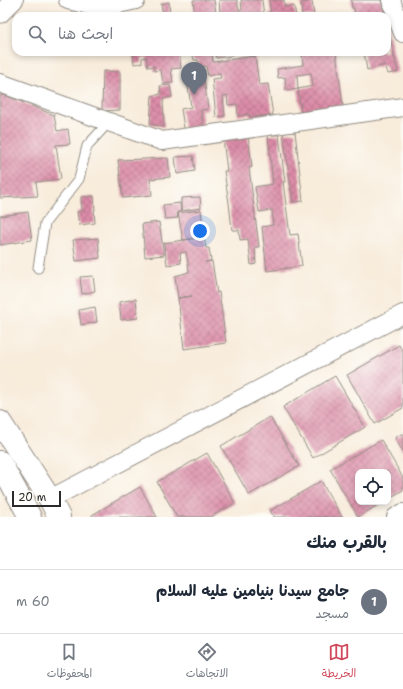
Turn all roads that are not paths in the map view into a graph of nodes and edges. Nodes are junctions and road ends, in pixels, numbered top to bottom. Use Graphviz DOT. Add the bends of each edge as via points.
graph roads {
  1 [pos="14,0"];
  2 [pos="68,0"];
  3 [pos="136,0"];
  4 [pos="391,0"];
  5 [pos="0,14"];
  6 [pos="403,33"];
  7 [pos="0,84"];
  8 [pos="403,107"];
  9 [pos="109,122"];
  10 [pos="38,268"];
  11 [pos="403,314"];
  12 [pos="0,422"];
  13 [pos="0,462"];
  14 [pos="54,508"];
  15 [pos="403,513"];
  16 [pos="30,517"];
  17 [pos="396,517"];
  1 -- 5 [label="street"];
  2 -- 3 [label="street" via="101,8"];
  4 -- 6 [label="street"];
  7 -- 9 [label="street"];
  8 -- 9 [label="street" via="162,141"];
  9 -- 10 [label="lane" via="87,146 79,179 45,222"];
  11 -- 14 [label="street"];
  12 -- 14 [label="street"];
  13 -- 16 [label="street"];
  15 -- 17 [label="street"];
}
